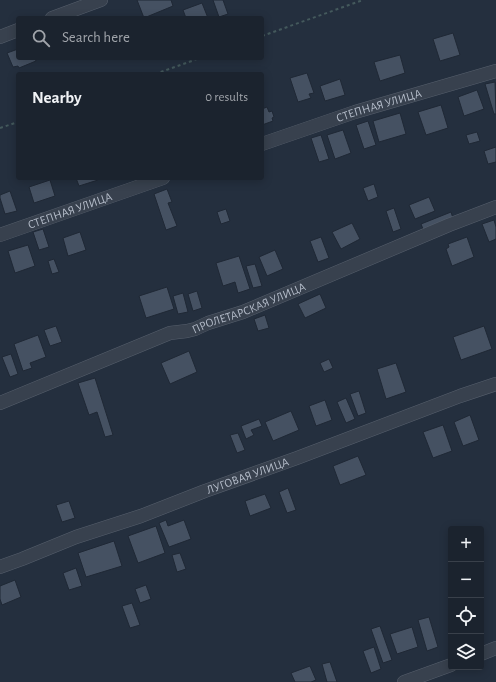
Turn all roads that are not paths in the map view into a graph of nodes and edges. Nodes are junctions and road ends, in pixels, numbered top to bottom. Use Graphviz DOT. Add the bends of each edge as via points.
graph roads {
  1 [pos="101,0"];
  2 [pos="57,16"];
  3 [pos="16,31"];
  4 [pos="0,37"];
  5 [pos="496,71"];
  6 [pos="264,143"];
  7 [pos="157,180"];
  8 [pos="496,207"];
  9 [pos="0,235"];
  10 [pos="496,384"];
  11 [pos="0,403"];
  12 [pos="0,567"];
  13 [pos="496,648"];
  14 [pos="484,653"];
  15 [pos="448,666"];
  16 [pos="404,682"];
  1 -- 2 [label="street"];
  3 -- 4 [label="street"];
  5 -- 6 [label="street, СТЕПНАЯ УЛИЦА" via="355,112"];
  7 -- 9 [label="street, СТЕПНАЯ УЛИЦА"];
  8 -- 11 [label="street, ПРОЛЕТАРСКАЯ УЛИЦА" via="243,312 194,329 170,333"];
  10 -- 12 [label="street, ЛУГОВАЯ УЛИЦА"];
  13 -- 14 [label="street"];
  15 -- 16 [label="street"];
}
